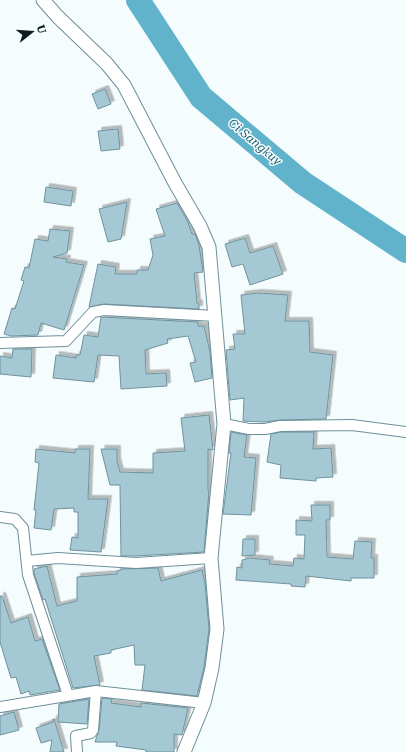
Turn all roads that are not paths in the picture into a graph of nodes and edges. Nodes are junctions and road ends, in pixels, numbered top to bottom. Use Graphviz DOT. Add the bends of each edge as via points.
graph roads {
  1 [pos="43,0"];
  2 [pos="216,316"];
  3 [pos="0,343"];
  4 [pos="224,424"];
  5 [pos="406,432"];
  6 [pos="0,517"];
  7 [pos="211,558"];
  8 [pos="27,562"];
  9 [pos="96,691"];
  10 [pos="68,695"];
  11 [pos="204,703"];
  12 [pos="0,707"];
  13 [pos="77,752"];
  14 [pos="184,752"];
  1 -- 2 [label="street" via="119,79 200,226 209,247"];
  2 -- 3 [label="street" via="104,310 93,312 66,341"];
  2 -- 4 [label="street"];
  4 -- 5 [label="street" via="249,429 352,425"];
  4 -- 7 [label="street"];
  6 -- 8 [label="street" via="15,519 21,524"];
  7 -- 8 [label="street" via="136,563 58,558"];
  7 -- 11 [label="street" via="217,629"];
  8 -- 10 [label="street" via="28,575"];
  9 -- 10 [label="street"];
  9 -- 11 [label="street"];
  9 -- 13 [label="street" via="93,730 91,733 76,736"];
  10 -- 12 [label="street"];
  11 -- 14 [label="street"];
}
